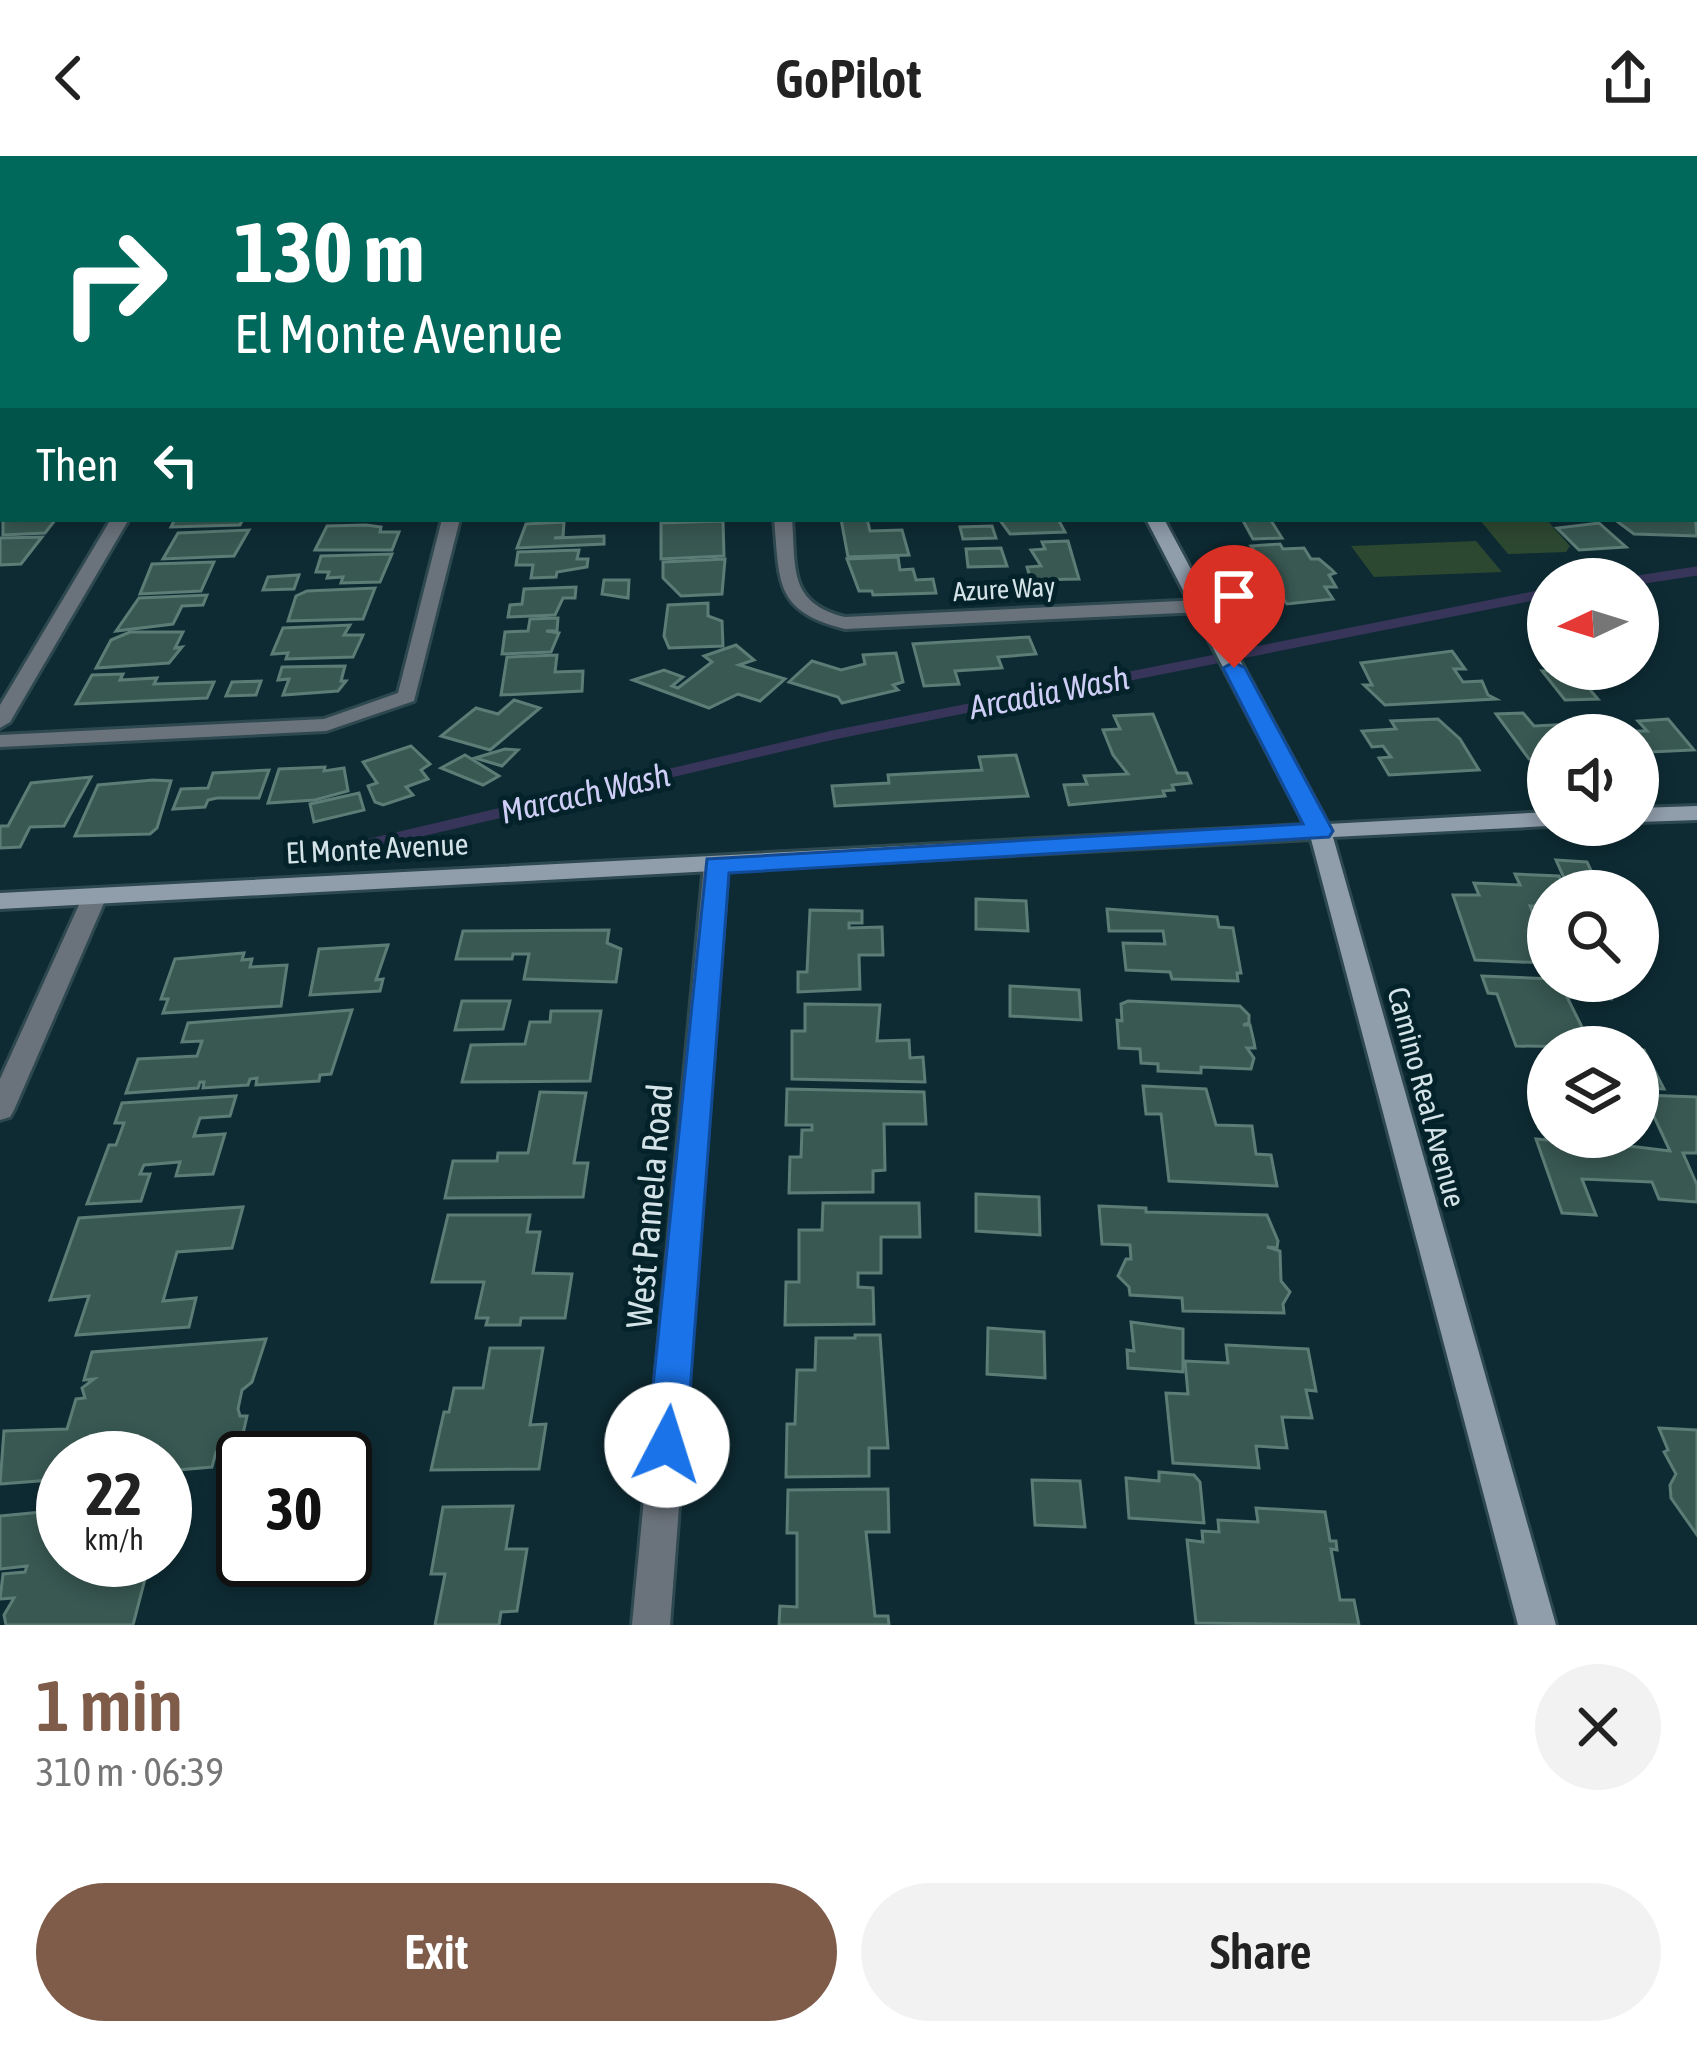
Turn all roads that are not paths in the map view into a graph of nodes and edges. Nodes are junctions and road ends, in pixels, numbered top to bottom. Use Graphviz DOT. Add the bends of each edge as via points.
graph roads {
  1 [pos="118,522"];
  2 [pos="451,522"];
  3 [pos="783,522"];
  4 [pos="1157,522"];
  5 [pos="1201,606"];
  6 [pos="0,722"];
  7 [pos="0,741"];
  8 [pos="1697,813"];
  9 [pos="1659,814"];
  10 [pos="1527,820"];
  11 [pos="1320,831"];
  12 [pos="716,865"];
  13 [pos="94,896"];
  14 [pos="0,901"];
  15 [pos="0,1110"];
  16 [pos="651,1625"];
  17 [pos="1537,1625"];
  1 -- 6 [label="street"];
  2 -- 7 [label="street" via="407,697 326,725"];
  3 -- 5 [label="street, Azure Way" via="792,597 811,617 844,623"];
  4 -- 5 [label="street, Camino Real Avenue"];
  5 -- 11 [label="street, Camino Real Avenue"];
  8 -- 9 [label="street"];
  10 -- 11 [label="street, El Monte Avenue"];
  11 -- 12 [label="street, El Monte Avenue"];
  11 -- 17 [label="street, Camino Real Avenue"];
  12 -- 13 [label="street, El Monte Avenue"];
  12 -- 16 [label="street, West Pamela Road"];
  13 -- 14 [label="street, El Monte Avenue"];
  13 -- 15 [label="street"];
}
